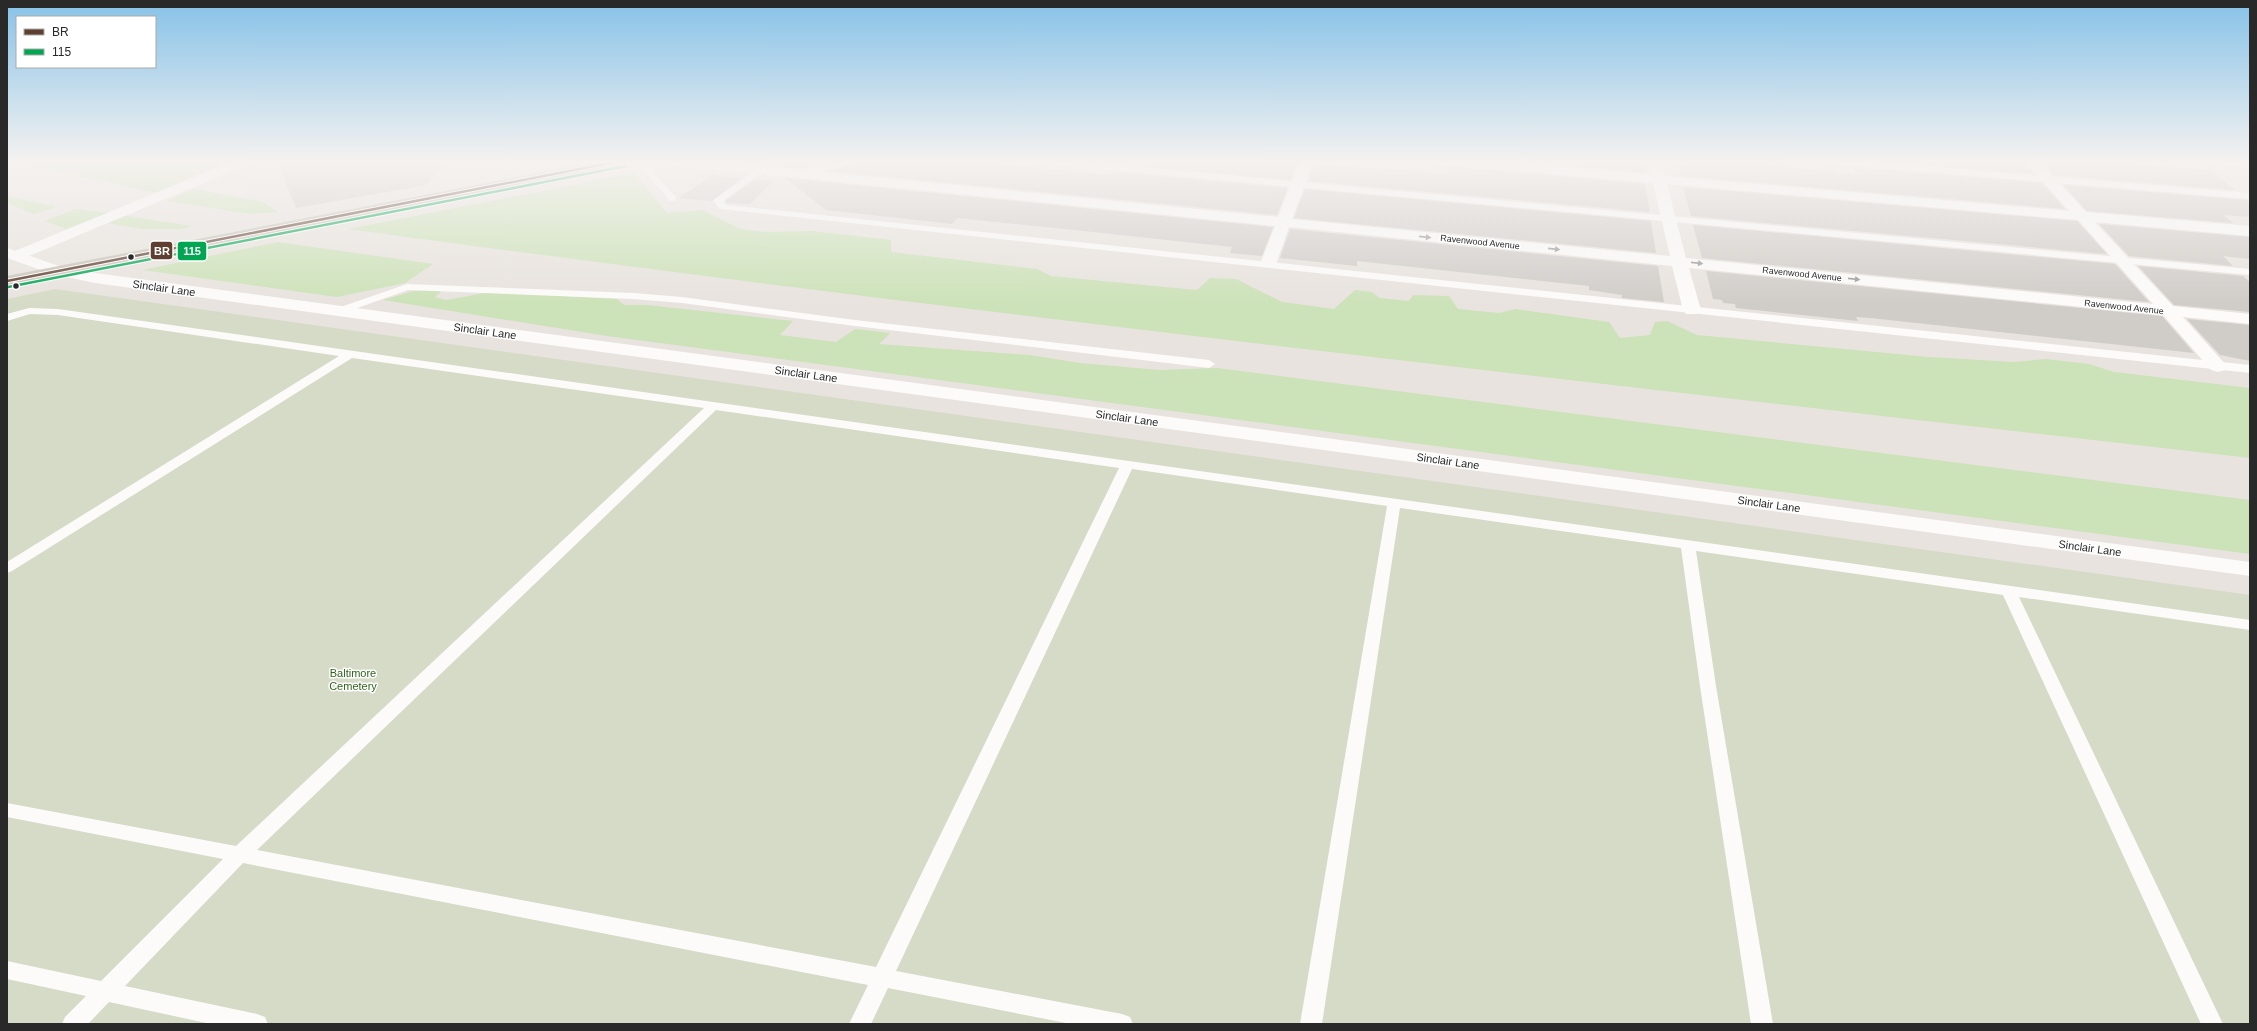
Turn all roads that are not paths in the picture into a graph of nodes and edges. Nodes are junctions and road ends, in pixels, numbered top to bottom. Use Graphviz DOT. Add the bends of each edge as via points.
graph roads {
  1 [pos="127,208"];
  2 [pos="379,208"];
  3 [pos="734,208"];
  4 [pos="1135,208"];
  5 [pos="1289,208"];
  6 [pos="1565,208"];
  7 [pos="1665,208"];
  8 [pos="1992,208"];
  9 [pos="2075,208"];
  10 [pos="2082,216"];
  11 [pos="1667,217"];
  12 [pos="1284,223"];
  13 [pos="2250,231"];
  14 [pos="11,255"];
  15 [pos="2122,260"];
  16 [pos="1678,261"];
  17 [pos="1268,264"];
  18 [pos="58,271"];
  19 [pos="2250,272"];
  20 [pos="7,281"];
  21 [pos="1692,310"];
  22 [pos="339,311"];
  23 [pos="2166,311"];
  24 [pos="7,318"];
  25 [pos="2250,320"];
  26 [pos="350,354"];
  27 [pos="1208,364"];
  28 [pos="2218,366"];
  29 [pos="2250,369"];
  30 [pos="713,406"];
  31 [pos="1127,465"];
  32 [pos="1394,503"];
  33 [pos="1688,545"];
  34 [pos="7,568"];
  35 [pos="2250,569"];
  36 [pos="2009,591"];
  37 [pos="2250,625"];
  38 [pos="7,810"];
  39 [pos="240,854"];
  40 [pos="7,970"];
  41 [pos="882,978"];
  42 [pos="107,991"];
  43 [pos="73,1024"];
  44 [pos="257,1024"];
  45 [pos="860,1024"];
  46 [pos="1122,1024"];
  47 [pos="1311,1024"];
  48 [pos="1762,1024"];
  49 [pos="2212,1024"];
  1 -- 14 [label="street"];
  2 -- 18 [label="main road"];
  3 -- 17 [label="lane"];
  4 -- 12 [label="street, Ravenwood Avenue"];
  5 -- 12 [label="street"];
  6 -- 11 [label="lane"];
  7 -- 11 [label="street"];
  8 -- 10 [label="street"];
  9 -- 10 [label="street"];
  10 -- 13 [label="street"];
  10 -- 15 [label="street"];
  11 -- 15 [label="lane"];
  11 -- 16 [label="street"];
  12 -- 16 [label="street, Ravenwood Avenue, one-way"];
  12 -- 17 [label="street"];
  14 -- 18 [label="street, Sinclair Lane"];
  15 -- 19 [label="lane"];
  15 -- 23 [label="street"];
  16 -- 21 [label="street"];
  16 -- 23 [label="street, Ravenwood Avenue, one-way"];
  17 -- 21 [label="lane"];
  18 -- 20 [label="main road"];
  18 -- 22 [label="street, Sinclair Lane"];
  21 -- 28 [label="lane"];
  22 -- 27 [label="lane" via="407,287 634,296"];
  22 -- 35 [label="street, Sinclair Lane"];
  23 -- 25 [label="street, Ravenwood Avenue"];
  23 -- 28 [label="street"];
  24 -- 26 [label="lane" via="41,310"];
  26 -- 30 [label="lane"];
  26 -- 34 [label="lane"];
  28 -- 29 [label="lane"];
  30 -- 31 [label="lane"];
  30 -- 39 [label="lane"];
  31 -- 32 [label="lane"];
  31 -- 41 [label="lane"];
  32 -- 33 [label="lane"];
  32 -- 47 [label="lane"];
  33 -- 36 [label="lane"];
  33 -- 48 [label="lane"];
  36 -- 37 [label="lane"];
  36 -- 49 [label="lane"];
  38 -- 39 [label="lane"];
  39 -- 41 [label="lane"];
  39 -- 42 [label="lane"];
  40 -- 42 [label="lane"];
  41 -- 45 [label="lane"];
  41 -- 46 [label="lane"];
  42 -- 43 [label="lane"];
  42 -- 44 [label="lane"];
}
